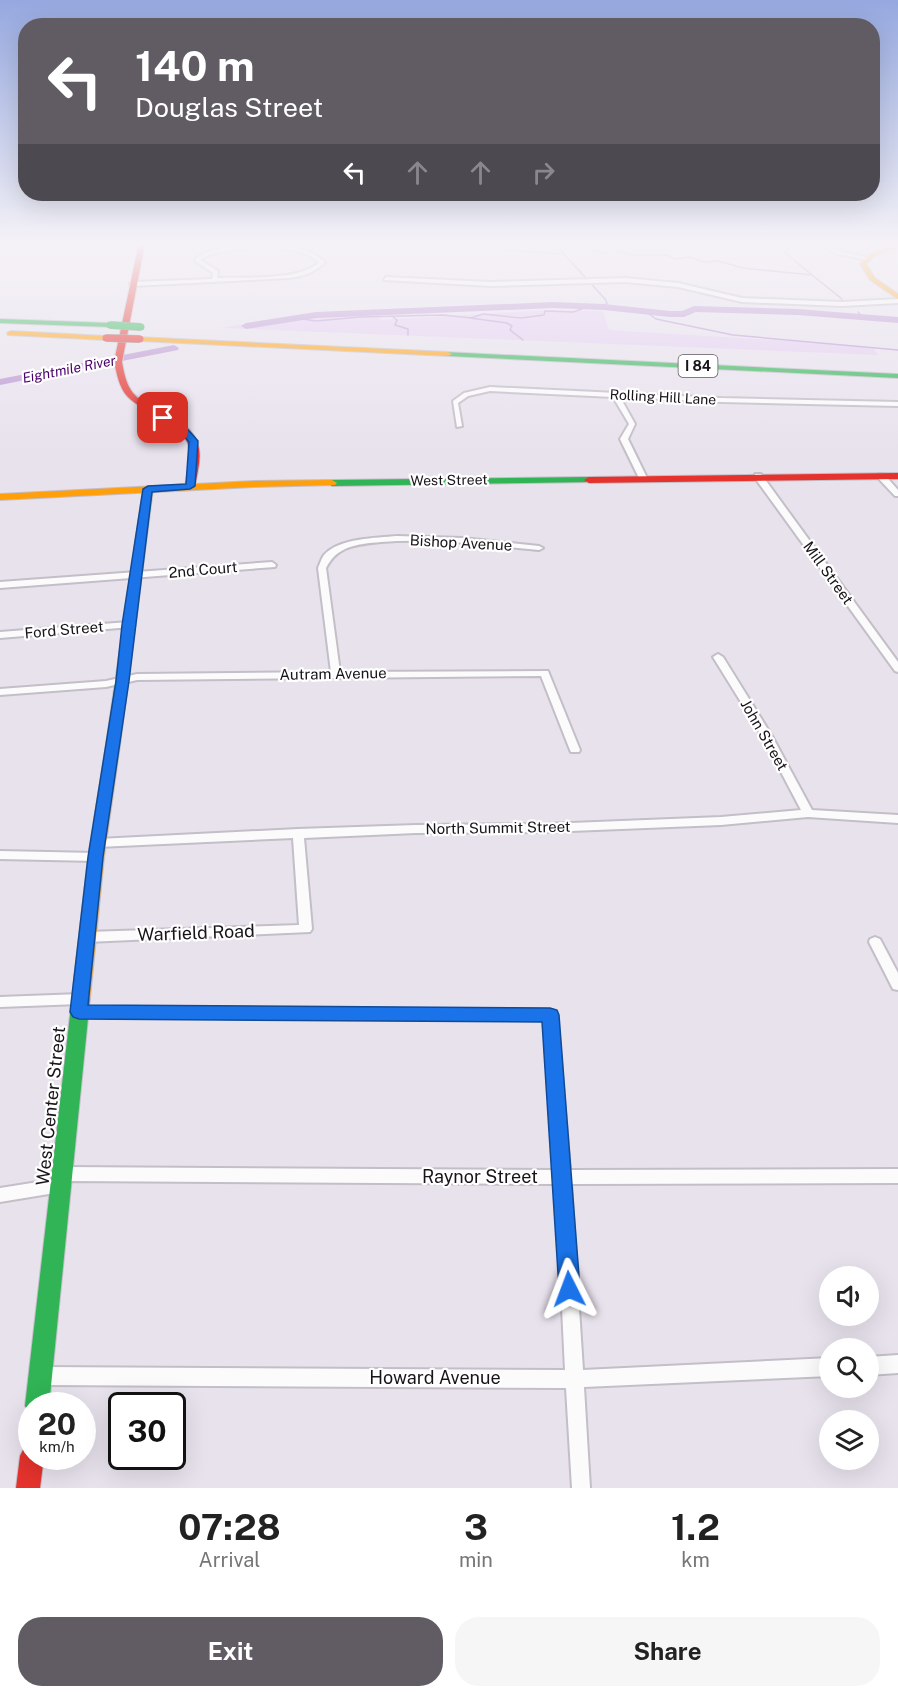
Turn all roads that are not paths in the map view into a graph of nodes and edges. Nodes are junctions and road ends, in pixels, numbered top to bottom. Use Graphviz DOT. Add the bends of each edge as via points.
graph roads {
  1 [pos="127,312"];
  2 [pos="0,321"];
  3 [pos="108,331"];
  4 [pos="0,333"];
  5 [pos="141,333"];
  6 [pos="898,365"];
  7 [pos="898,376"];
  8 [pos="615,395"];
  9 [pos="898,404"];
  10 [pos="459,426"];
  11 [pos="758,476"];
  12 [pos="881,476"];
  13 [pos="898,476"];
  14 [pos="643,478"];
  15 [pos="190,486"];
  16 [pos="148,489"];
  17 [pos="898,494"];
  18 [pos="0,496"];
  19 [pos="540,548"];
  20 [pos="272,565"];
  21 [pos="135,575"];
  22 [pos="0,585"];
  23 [pos="128,625"];
  24 [pos="0,635"];
  25 [pos="718,657"];
  26 [pos="898,669"];
  27 [pos="336,675"];
  28 [pos="122,681"];
  29 [pos="0,692"];
  30 [pos="575,750"];
  31 [pos="808,813"];
  32 [pos="898,819"];
  33 [pos="298,833"];
  34 [pos="98,843"];
  35 [pos="0,855"];
  36 [pos="96,857"];
  37 [pos="87,937"];
  38 [pos="875,942"];
  39 [pos="898,985"];
  40 [pos="0,1002"];
  41 [pos="79,1005"];
  42 [pos="898,1176"];
  43 [pos="563,1177"];
  44 [pos="62,1179"];
  45 [pos="0,1195"];
  46 [pos="898,1364"];
  47 [pos="879,1365"];
  48 [pos="819,1368"];
  49 [pos="40,1376"];
  50 [pos="574,1379"];
  51 [pos="38,1392"];
  52 [pos="30,1470"];
  53 [pos="28,1488"];
  54 [pos="581,1488"];
  1 -- 15 [label="main road" via="118,360 120,382 131,396 181,428 193,441"];
  2 -- 3 [label="main road, I 84"];
  3 -- 4 [label="main road, I 84"];
  3 -- 5 [label="main road, I 84, bridge"];
  5 -- 6 [label="main road, I 84"];
  5 -- 7 [label="main road, I 84"];
  8 -- 9 [label="street, Rolling Hill Lane"];
  8 -- 10 [label="street, Rolling Hill Lane" via="481,390 455,402"];
  8 -- 14 [label="street" via="632,424 624,439"];
  11 -- 12 [label="main road, West Street"];
  11 -- 14 [label="main road, West Street"];
  11 -- 26 [label="street, Mill Street"];
  12 -- 13 [label="main road, West Street"];
  12 -- 17 [label="street"];
  14 -- 15 [label="main road, West Street"];
  15 -- 16 [label="main road, West Street"];
  16 -- 18 [label="main road, West Street"];
  16 -- 21 [label="main road, West Center Street"];
  19 -- 27 [label="street, Bishop Avenue" via="444,538 375,540 356,542 329,555 322,568"];
  20 -- 21 [label="street, 2nd Court"];
  21 -- 22 [label="street, 2nd Court"];
  21 -- 23 [label="main road, West Center Street"];
  23 -- 24 [label="street, Ford Street"];
  23 -- 28 [label="main road, West Center Street"];
  25 -- 31 [label="street, John Street"];
  27 -- 28 [label="street, Autram Avenue" via="137,677"];
  27 -- 30 [label="street, Autram Avenue" via="545,673"];
  28 -- 29 [label="street, Autram Avenue"];
  28 -- 34 [label="main road, West Center Street"];
  31 -- 32 [label="street, North Summit Street"];
  31 -- 33 [label="street, North Summit Street" via="546,828"];
  33 -- 34 [label="street, North Summit Street"];
  33 -- 37 [label="street, Warfield Road" via="306,929"];
  34 -- 36 [label="main road, West Center Street"];
  35 -- 36 [label="street"];
  36 -- 37 [label="main road, West Center Street"];
  37 -- 41 [label="main road, West Center Street"];
  38 -- 39 [label="street"];
  40 -- 41 [label="street"];
  41 -- 43 [label="street" via="550,1015"];
  41 -- 44 [label="main road, West Center Street"];
  42 -- 43 [label="street, Raynor Street"];
  43 -- 44 [label="street, Raynor Street"];
  43 -- 50 [label="street"];
  44 -- 45 [label="street, Raynor Street"];
  44 -- 49 [label="main road, West Center Street"];
  46 -- 47 [label="street"];
  48 -- 50 [label="street, Howard Avenue"];
  49 -- 50 [label="street, Howard Avenue"];
  49 -- 51 [label="main road, West Center Street"];
  50 -- 54 [label="street"];
  52 -- 53 [label="main road"];
}
